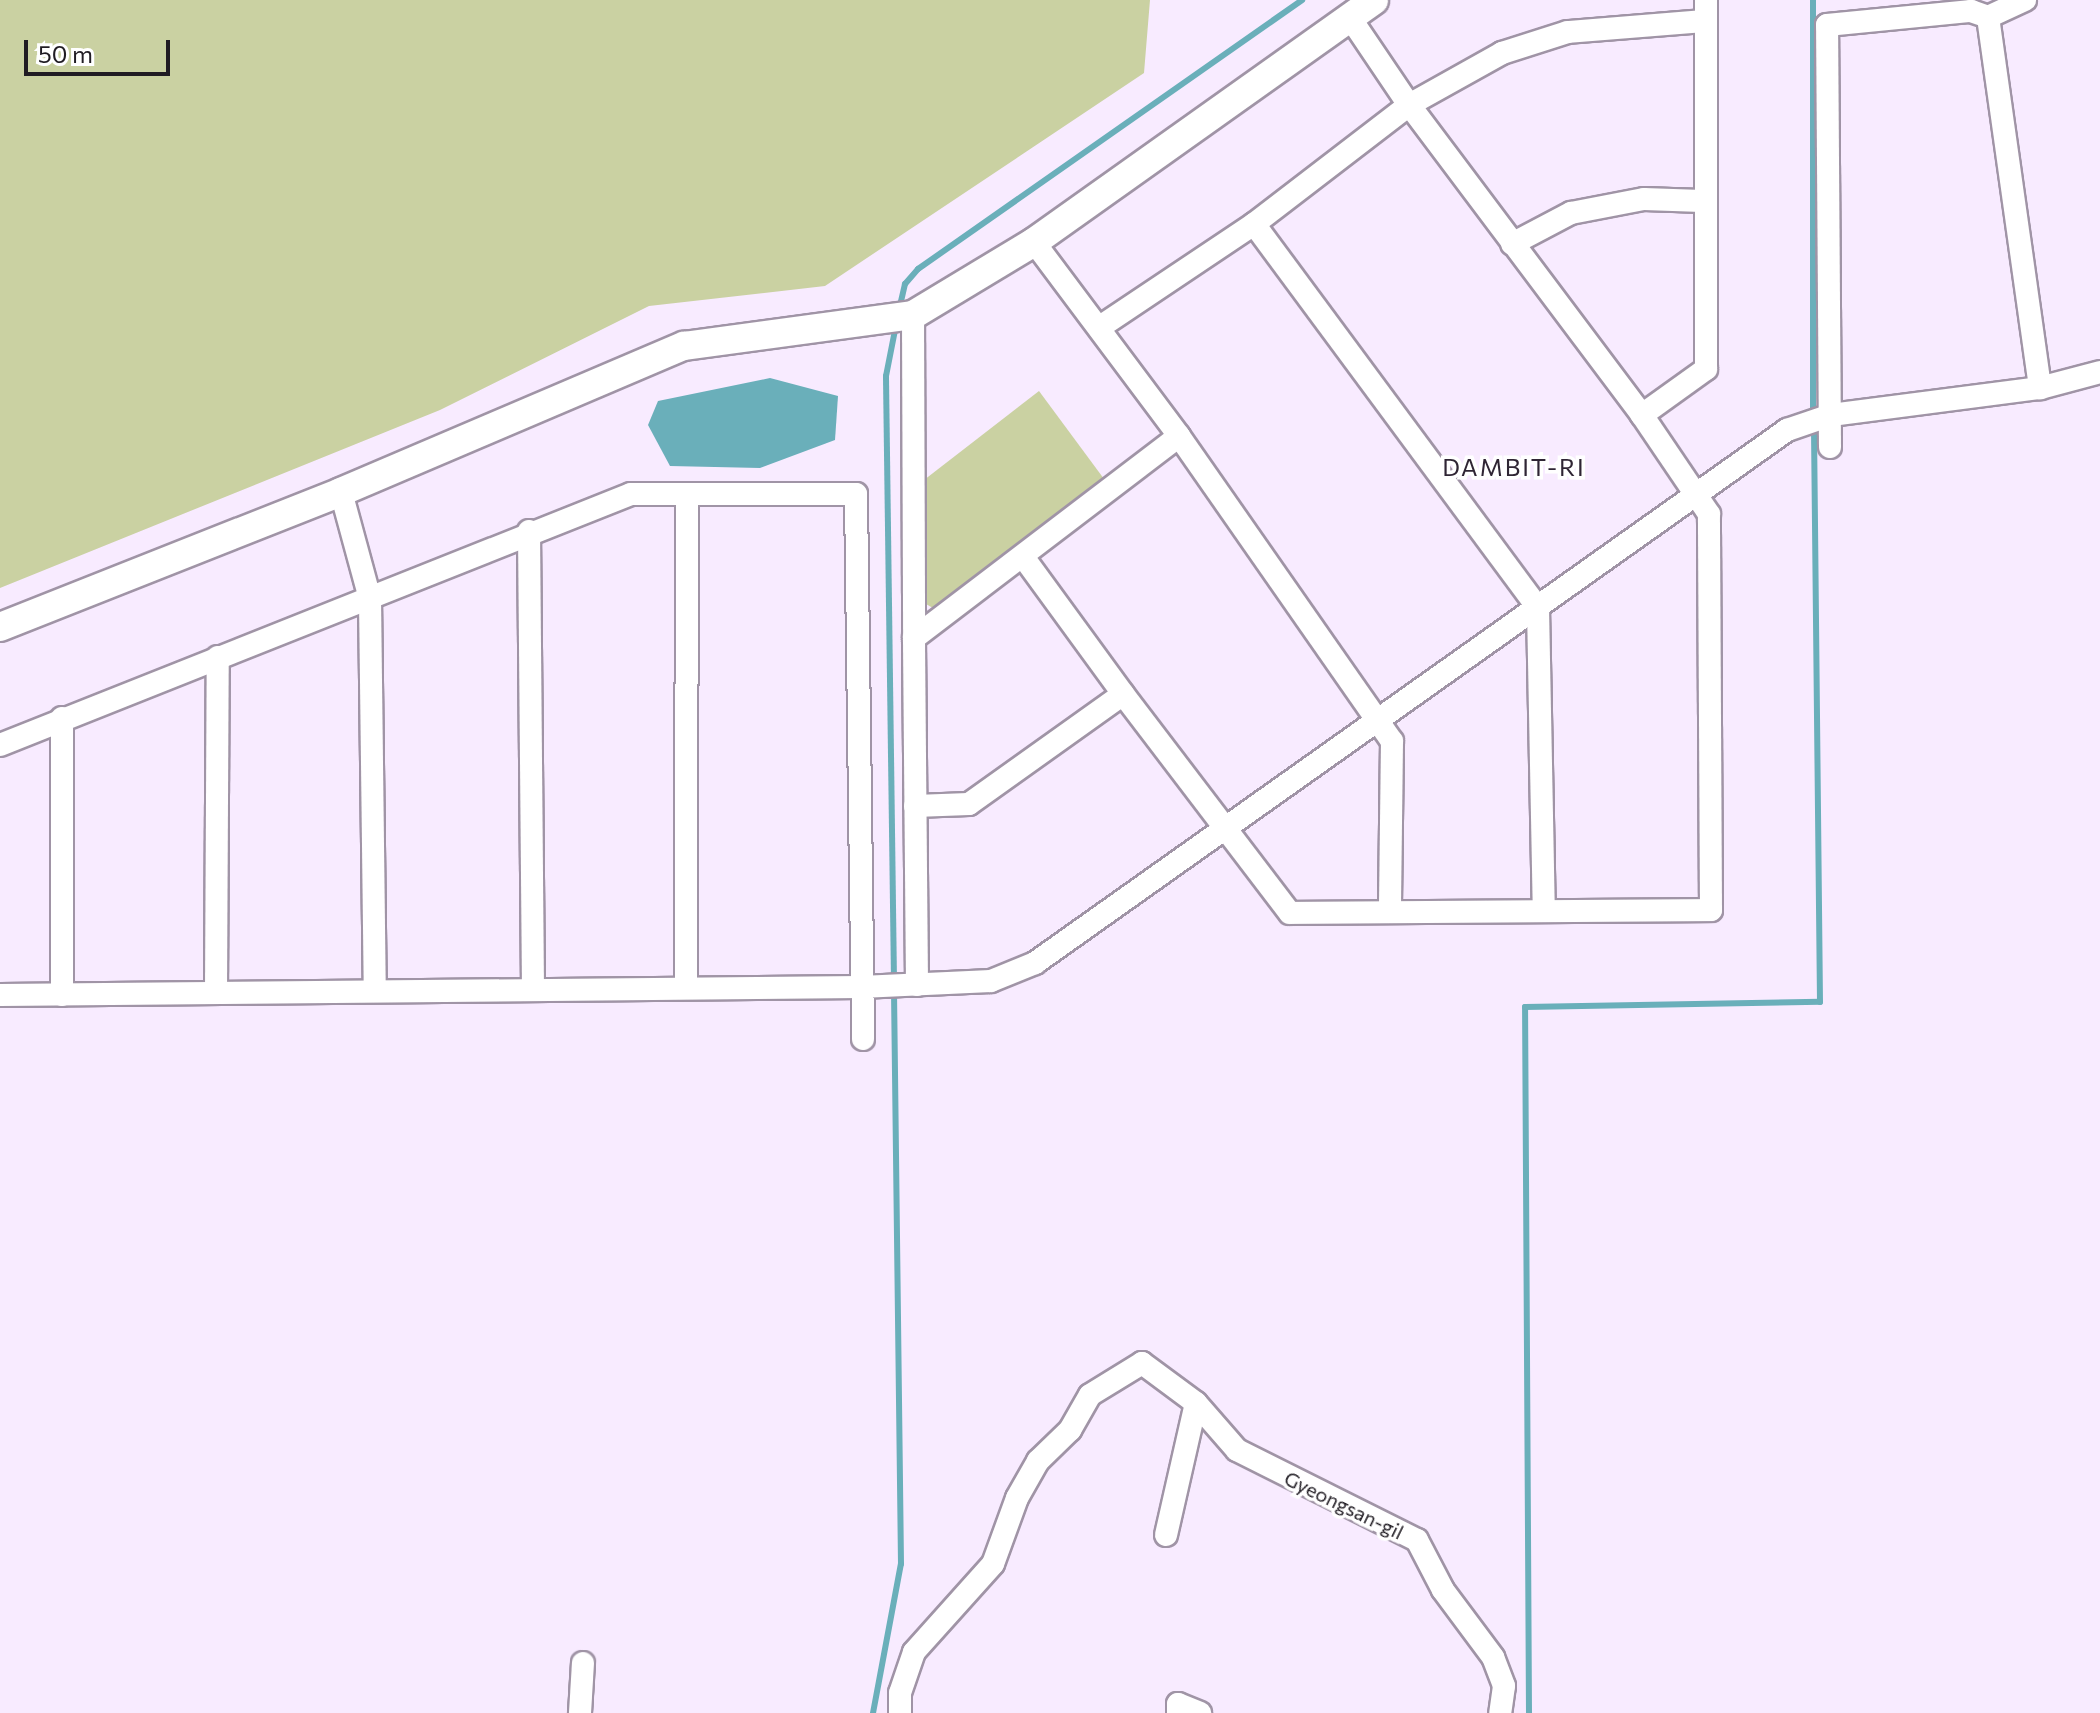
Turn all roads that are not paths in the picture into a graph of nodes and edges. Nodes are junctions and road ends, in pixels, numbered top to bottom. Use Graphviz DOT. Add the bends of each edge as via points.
graph roads {
  1 [pos="1374,0"];
  2 [pos="2025,0"];
  3 [pos="1346,8"];
  4 [pos="1706,11"];
  5 [pos="1988,17"];
  6 [pos="1409,105"];
  7 [pos="1702,201"];
  8 [pos="1254,224"];
  9 [pos="1034,242"];
  10 [pos="1512,244"];
  11 [pos="913,315"];
  12 [pos="1100,327"];
  13 [pos="2100,372"];
  14 [pos="2040,388"];
  15 [pos="1642,415"];
  16 [pos="1831,415"];
  17 [pos="1179,436"];
  18 [pos="1830,447"];
  19 [pos="341,492"];
  20 [pos="687,494"];
  21 [pos="1697,494"];
  22 [pos="529,531"];
  23 [pos="1024,558"];
  24 [pos="370,599"];
  25 [pos="1538,608"];
  26 [pos="0,627"];
  27 [pos="914,638"];
  28 [pos="218,657"];
  29 [pos="1123,694"];
  30 [pos="62,718"];
  31 [pos="1381,720"];
  32 [pos="0,745"];
  33 [pos="915,806"];
  34 [pos="1225,831"];
  35 [pos="1544,910"];
  36 [pos="1390,911"];
  37 [pos="917,985"];
  38 [pos="686,986"];
  39 [pos="533,987"];
  40 [pos="861,987"];
  41 [pos="375,989"];
  42 [pos="216,990"];
  43 [pos="0,995"];
  44 [pos="62,995"];
  45 [pos="863,1039"];
  46 [pos="1196,1403"];
  47 [pos="1166,1535"];
  48 [pos="583,1663"];
  49 [pos="580,1713"];
  50 [pos="900,1713"];
  51 [pos="1178,1713"];
  52 [pos="1200,1713"];
  53 [pos="1500,1713"];
  1 -- 3 [label="street"];
  2 -- 5 [label="street"];
  3 -- 6 [label="street"];
  3 -- 9 [label="street"];
  4 -- 6 [label="street" via="1568,32 1502,53"];
  4 -- 7 [label="street"];
  5 -- 14 [label="street"];
  5 -- 16 [label="street" via="1971,11 1827,25"];
  6 -- 8 [label="street"];
  6 -- 10 [label="street"];
  7 -- 10 [label="street" via="1644,199 1571,213"];
  7 -- 15 [label="street" via="1706,369"];
  8 -- 12 [label="street"];
  8 -- 25 [label="street"];
  9 -- 11 [label="street"];
  9 -- 12 [label="street"];
  10 -- 15 [label="street"];
  11 -- 19 [label="street" via="684,346"];
  11 -- 27 [label="street"];
  12 -- 17 [label="street"];
  13 -- 14 [label="street"];
  14 -- 16 [label="street"];
  15 -- 21 [label="street"];
  16 -- 18 [label="street"];
  16 -- 21 [label="street" via="1787,430"];
  17 -- 23 [label="street"];
  17 -- 31 [label="street"];
  19 -- 24 [label="street"];
  19 -- 26 [label="street"];
  20 -- 22 [label="street" via="631,494"];
  20 -- 38 [label="street"];
  20 -- 40 [label="street" via="856,494"];
  21 -- 25 [label="street"];
  21 -- 35 [label="street" via="1709,514 1711,910"];
  22 -- 24 [label="street"];
  22 -- 39 [label="street"];
  23 -- 27 [label="street"];
  23 -- 29 [label="street"];
  24 -- 28 [label="street"];
  24 -- 41 [label="street"];
  25 -- 31 [label="street"];
  25 -- 35 [label="street"];
  27 -- 33 [label="street"];
  28 -- 30 [label="street"];
  28 -- 42 [label="street"];
  29 -- 33 [label="street" via="969,804"];
  29 -- 34 [label="street"];
  30 -- 32 [label="street"];
  30 -- 44 [label="street"];
  31 -- 34 [label="street"];
  31 -- 36 [label="street" via="1392,741"];
  33 -- 37 [label="street"];
  34 -- 36 [label="street" via="1290,913"];
  34 -- 37 [label="street" via="1035,963 991,981"];
  35 -- 36 [label="street"];
  37 -- 40 [label="street"];
  38 -- 39 [label="street"];
  38 -- 40 [label="street"];
  39 -- 41 [label="street"];
  40 -- 45 [label="street"];
  41 -- 42 [label="street"];
  42 -- 44 [label="street"];
  43 -- 44 [label="street"];
  46 -- 47 [label="street"];
  46 -- 50 [label="street, Gyeongsan-gil" via="1142,1363 1090,1395 1070,1430 1031,1473 993,1564 914,1652 900,1693"];
  46 -- 53 [label="street, Gyeongsan-gil" via="1237,1450 1417,1540 1443,1590 1493,1657 1504,1686"];
  48 -- 49 [label="street"];
  51 -- 52 [label="street" via="1178,1704"];
}
